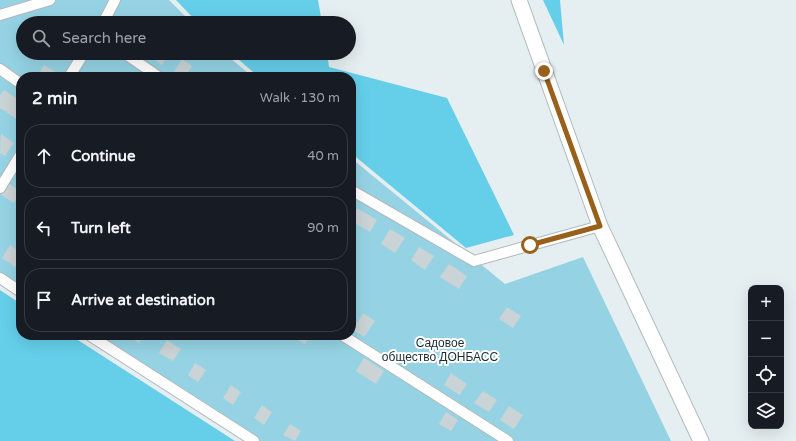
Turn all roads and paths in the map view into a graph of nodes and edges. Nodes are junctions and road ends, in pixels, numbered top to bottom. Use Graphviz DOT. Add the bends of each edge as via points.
graph roads {
  1 [pos="50,0"];
  2 [pos="115,0"];
  3 [pos="519,0"];
  4 [pos="0,16"];
  5 [pos="106,16"];
  6 [pos="80,60"];
  7 [pos="134,60"];
  8 [pos="0,69"];
  9 [pos="72,72"];
  10 [pos="152,72"];
  11 [pos="16,80"];
  12 [pos="16,162"];
  13 [pos="0,188"];
  14 [pos="356,193"];
  15 [pos="600,226"];
  16 [pos="0,278"];
  17 [pos="16,289"];
  18 [pos="97,340"];
  19 [pos="350,340"];
  20 [pos="254,441"];
  21 [pos="508,441"];
  22 [pos="701,441"];
  1 -- 4 [label="street"];
  2 -- 5 [label="street"];
  3 -- 15 [label="main road"];
  6 -- 9 [label="street"];
  7 -- 10 [label="street"];
  8 -- 11 [label="street"];
  12 -- 13 [label="street"];
  14 -- 15 [label="street" via="474,261"];
  15 -- 22 [label="main road"];
  16 -- 17 [label="street"];
  18 -- 20 [label="street"];
  19 -- 21 [label="street"];
}
